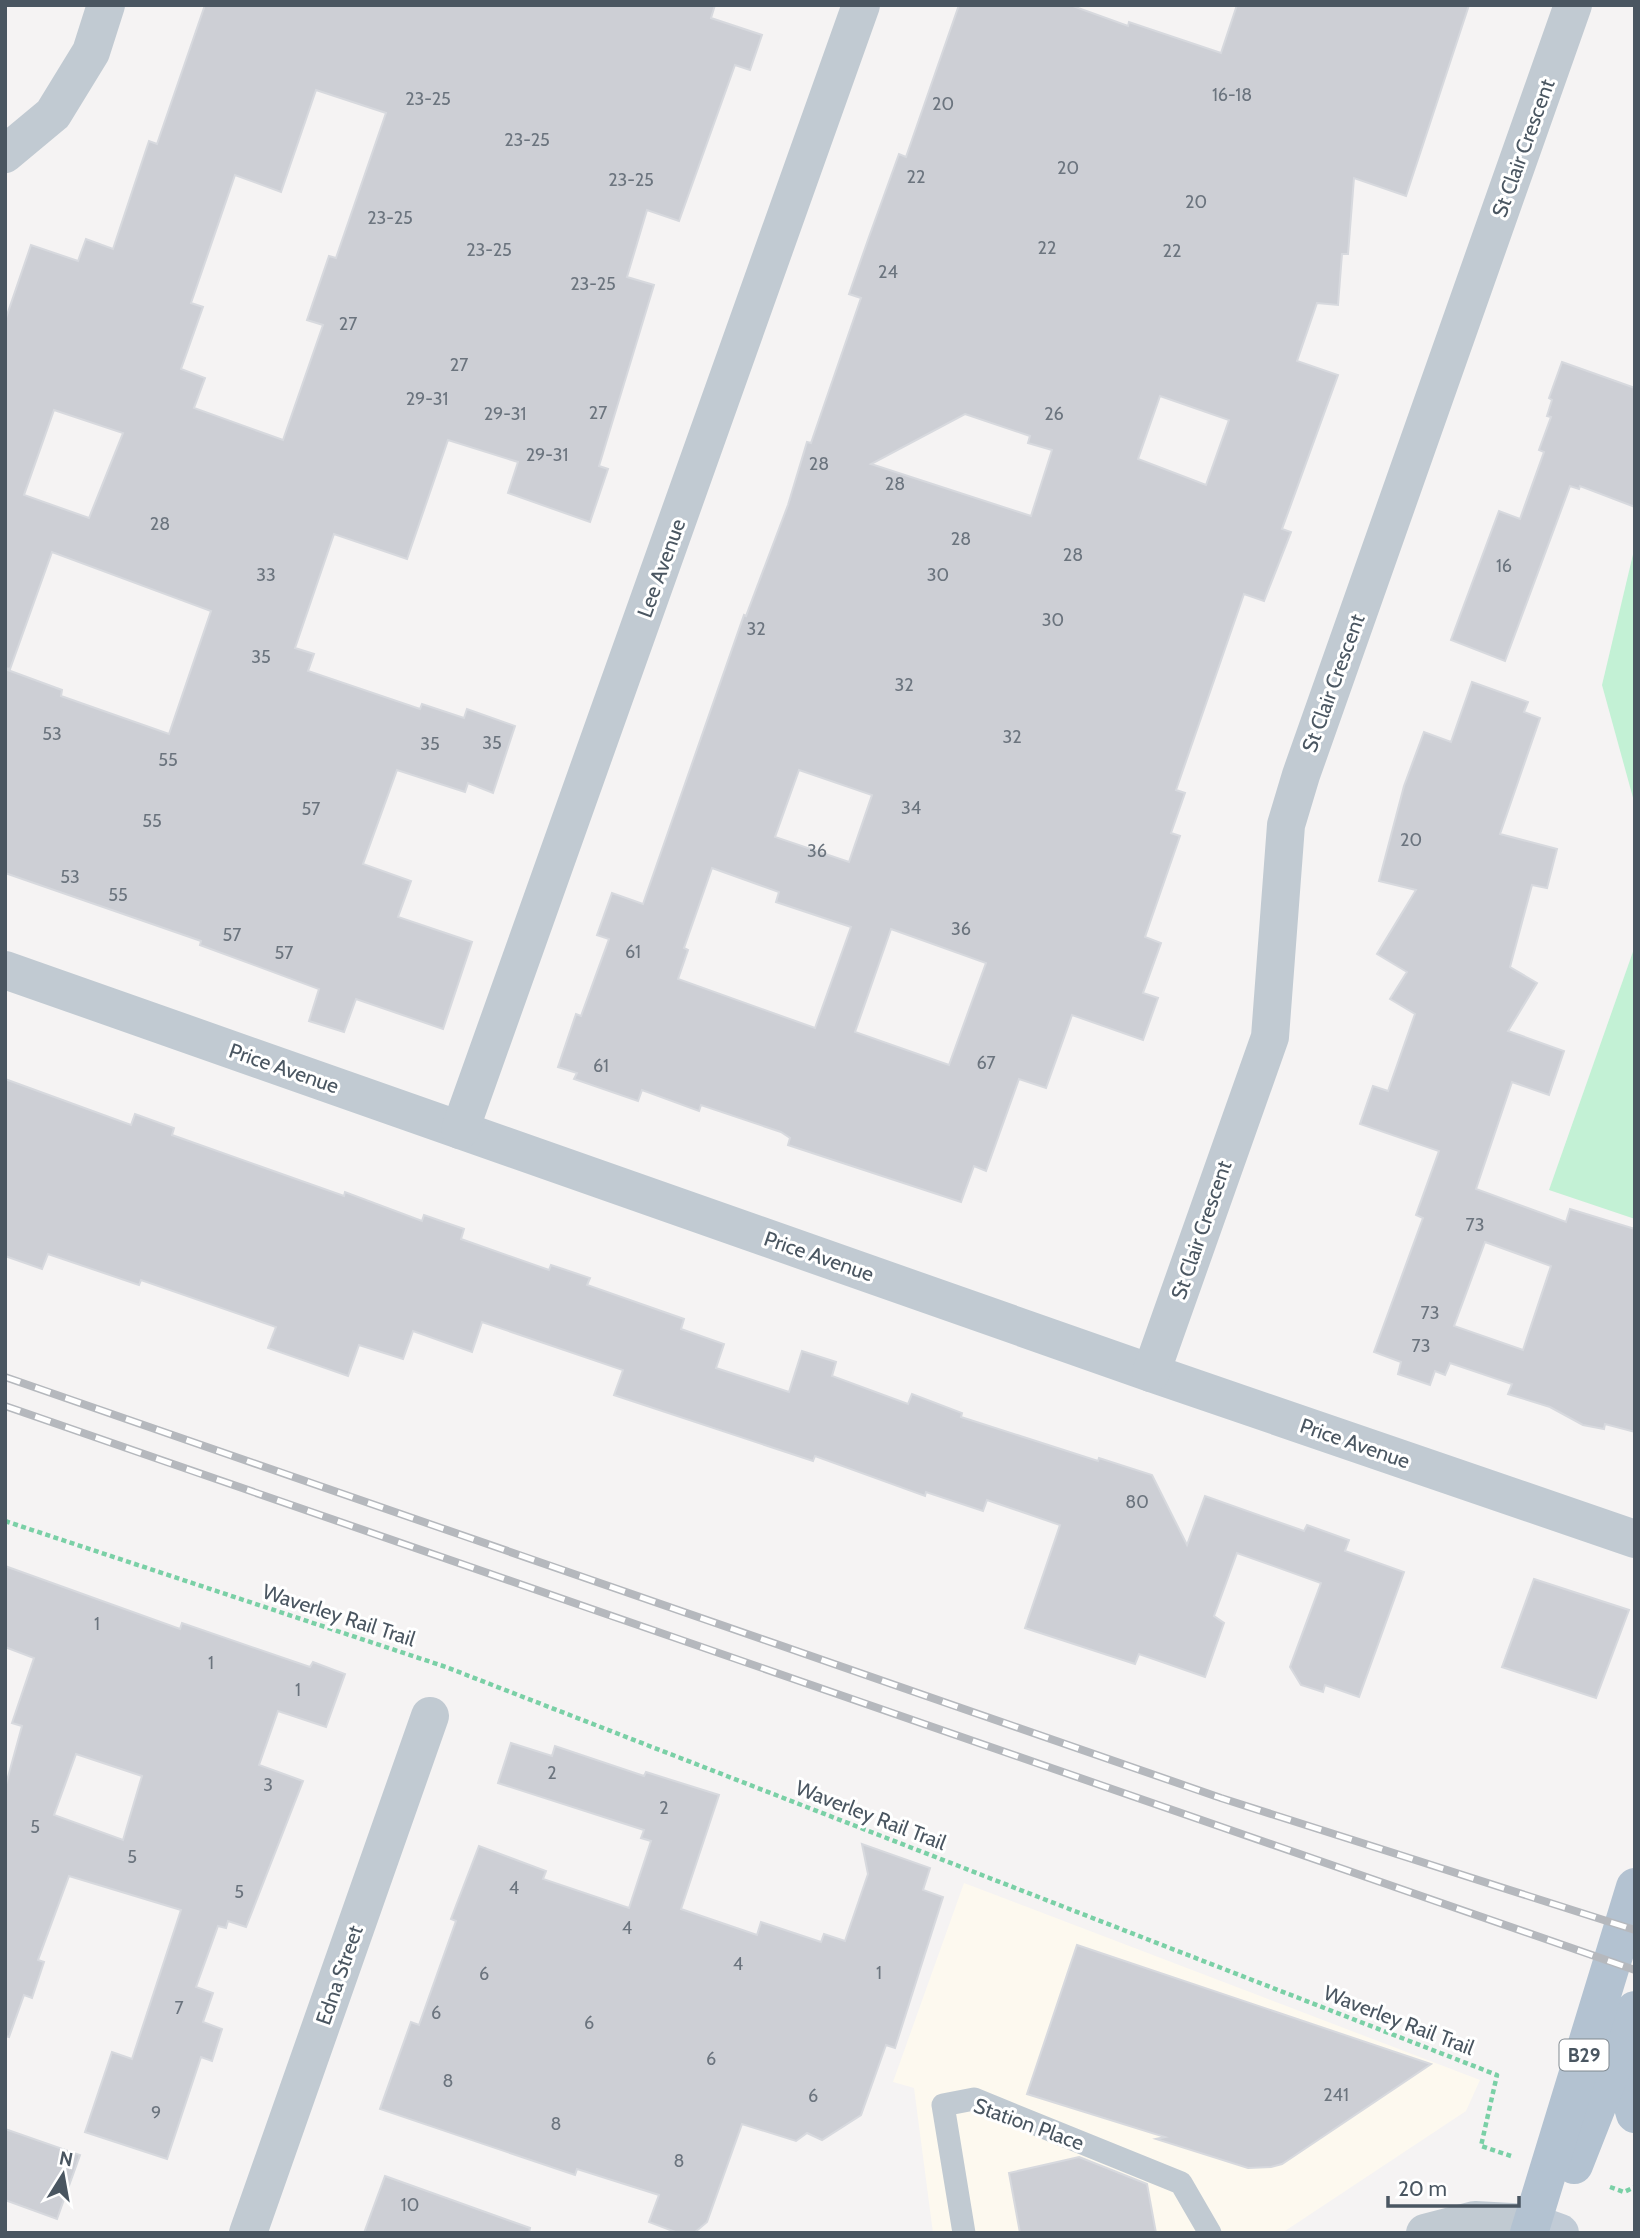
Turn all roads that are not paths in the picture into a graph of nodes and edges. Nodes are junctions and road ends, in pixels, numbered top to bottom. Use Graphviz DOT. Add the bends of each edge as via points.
graph roads {
  1 [pos="106,5"];
  2 [pos="861,5"];
  3 [pos="1573,5"];
  4 [pos="5,154"];
  5 [pos="5,970"];
  6 [pos="460,1130"];
  7 [pos="1151,1373"];
  8 [pos="1635,1539"];
  9 [pos="430,1716"];
  10 [pos="1635,1886"];
  11 [pos="1635,2010"];
  12 [pos="1618,2055"];
  13 [pos="1635,2114"];
  14 [pos="1560,2170"];
  15 [pos="1540,2230"];
  16 [pos="248,2233"];
  17 [pos="964,2233"];
  18 [pos="1210,2233"];
  19 [pos="1425,2233"];
  1 -- 4 [label="street" via="90,52 53,114"];
  2 -- 6 [label="street, Lee Avenue"];
  3 -- 7 [label="street, St Clair Crescent" via="1301,775 1286,825 1269,1037"];
  5 -- 6 [label="street, Price Avenue"];
  6 -- 7 [label="street, Price Avenue"];
  7 -- 8 [label="street, Price Avenue"];
  9 -- 16 [label="street, Edna Street"];
  10 -- 14 [label="main road, B29"];
  11 -- 12 [label="main road, B29"];
  12 -- 13 [label="main road"];
  12 -- 14 [label="main road, B29"];
  14 -- 15 [label="main road, B29"];
  15 -- 19 [label="street" via="1475,2220"];
  17 -- 18 [label="lane, Station Place" via="943,2105 974,2099 1181,2183"];
}
